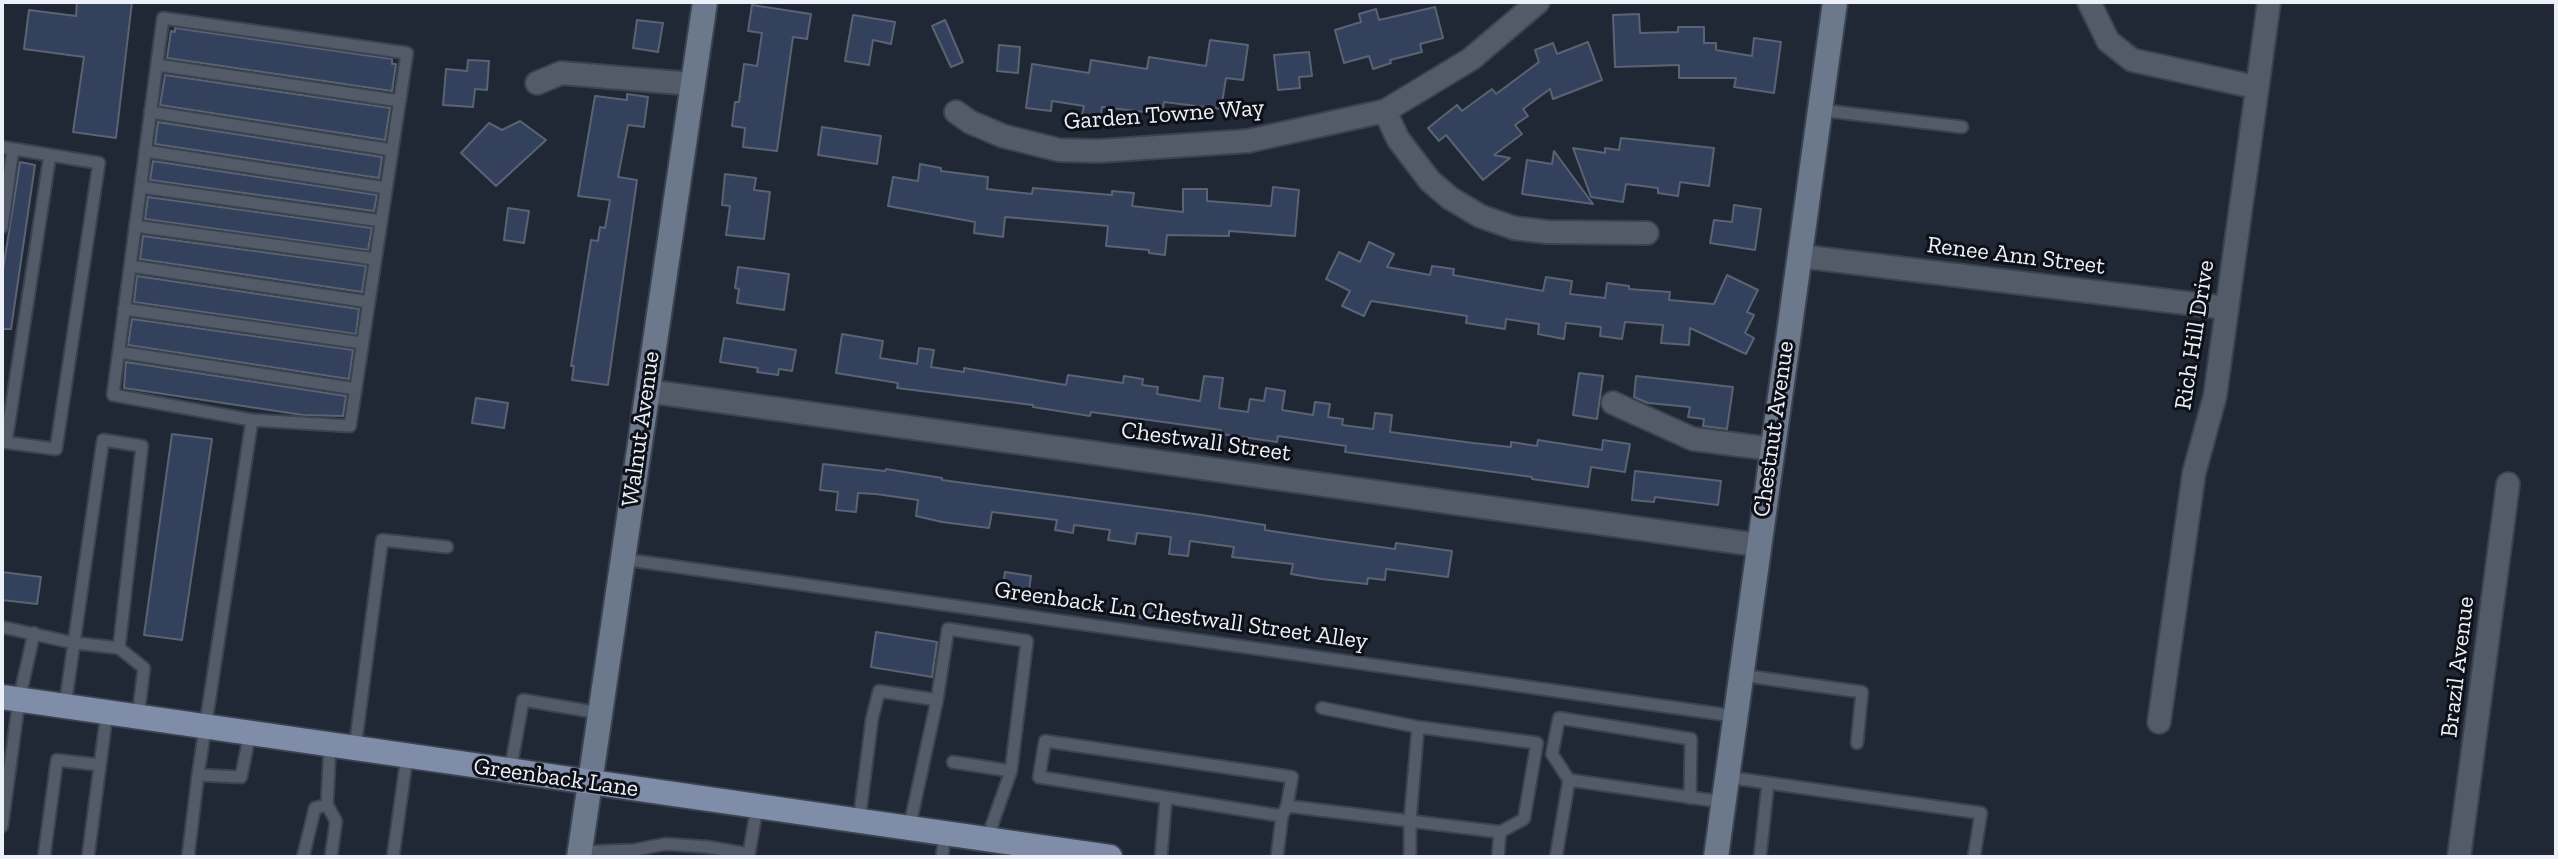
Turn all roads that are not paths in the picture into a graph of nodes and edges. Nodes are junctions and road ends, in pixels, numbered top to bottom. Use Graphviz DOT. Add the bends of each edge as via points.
graph roads {
  1 [pos="705,2"];
  2 [pos="1538,2"];
  3 [pos="1835,2"];
  4 [pos="2089,2"];
  5 [pos="2269,2"];
  6 [pos="157,65"];
  7 [pos="537,83"];
  8 [pos="693,84"];
  9 [pos="2255,87"];
  10 [pos="400,101"];
  11 [pos="1820,110"];
  12 [pos="1385,111"];
  13 [pos="150,112"];
  14 [pos="956,112"];
  15 [pos="1962,127"];
  16 [pos="8,148"];
  17 [pos="392,150"];
  18 [pos="145,151"];
  19 [pos="50,155"];
  20 [pos="141,187"];
  21 [pos="386,188"];
  22 [pos="381,221"];
  23 [pos="135,226"];
  24 [pos="2,227"];
  25 [pos="1647,233"];
  26 [pos="1799,256"];
  27 [pos="375,259"];
  28 [pos="130,266"];
  29 [pos="369,302"];
  30 [pos="2227,308"];
  31 [pos="124,309"];
  32 [pos="362,343"];
  33 [pos="119,352"];
  34 [pos="356,389"];
  35 [pos="647,391"];
  36 [pos="1613,403"];
  37 [pos="252,420"];
  38 [pos="4,442"];
  39 [pos="1772,449"];
  40 [pos="2508,484"];
  41 [pos="1758,545"];
  42 [pos="447,547"];
  43 [pos="622,559"];
  44 [pos="2,627"];
  45 [pos="34,633"];
  46 [pos="74,643"];
  47 [pos="119,648"];
  48 [pos="1739,675"];
  49 [pos="11,698"];
  50 [pos="937,700"];
  51 [pos="65,706"];
  52 [pos="1322,708"];
  53 [pos="107,712"];
  54 [pos="600,713"];
  55 [pos="1734,716"];
  56 [pos="138,717"];
  57 [pos="2159,722"];
  58 [pos="204,727"];
  59 [pos="1418,727"];
  60 [pos="250,733"];
  61 [pos="1857,743"];
  62 [pos="330,745"];
  63 [pos="8,746"];
  64 [pos="355,749"];
  65 [pos="407,756"];
  66 [pos="953,762"];
  67 [pos="100,765"];
  68 [pos="1011,771"];
  69 [pos="510,772"];
  70 [pos="198,775"];
  71 [pos="1726,777"];
  72 [pos="1569,780"];
  73 [pos="590,783"];
  74 [pos="1768,783"];
  75 [pos="1166,798"];
  76 [pos="1690,798"];
  77 [pos="1723,802"];
  78 [pos="327,805"];
  79 [pos="757,807"];
  80 [pos="1285,811"];
  81 [pos="859,821"];
  82 [pos="1410,821"];
  83 [pos="2,826"];
  84 [pos="909,829"];
  85 [pos="1500,832"];
  86 [pos="987,840"];
  87 [pos="944,845"];
  88 [pos="580,854"];
  89 [pos="748,855"];
  90 [pos="44,857"];
  91 [pos="88,857"];
  92 [pos="188,857"];
  93 [pos="303,857"];
  94 [pos="331,857"];
  95 [pos="393,857"];
  96 [pos="1110,857"];
  97 [pos="1161,857"];
  98 [pos="1277,857"];
  99 [pos="1410,857"];
  100 [pos="1498,857"];
  101 [pos="1556,857"];
  102 [pos="1716,857"];
  103 [pos="1760,857"];
  104 [pos="1974,857"];
  105 [pos="2459,857"];
  1 -- 8 [label="street, Walnut Avenue"];
  2 -- 12 [label="street, Garden Towne Way" via="1471,59"];
  3 -- 11 [label="street, Chestnut Avenue"];
  4 -- 9 [label="street" via="2108,41 2132,60"];
  5 -- 9 [label="street, Rich Hill Drive"];
  6 -- 10 [label="lane"];
  6 -- 10 [label="lane" via="163,18 407,53"];
  6 -- 13 [label="lane"];
  7 -- 8 [label="street" via="561,73"];
  8 -- 35 [label="street, Walnut Avenue"];
  9 -- 30 [label="street, Rich Hill Drive"];
  10 -- 17 [label="lane"];
  11 -- 15 [label="lane"];
  11 -- 26 [label="street, Chestnut Avenue"];
  12 -- 14 [label="street, Garden Towne Way" via="1248,141 1099,151 1028,143"];
  12 -- 25 [label="street" via="1398,139 1430,181 1480,216 1548,232"];
  13 -- 17 [label="lane"];
  13 -- 18 [label="lane"];
  16 -- 19 [label="lane"];
  16 -- 24 [label="lane"];
  17 -- 21 [label="lane"];
  18 -- 20 [label="lane"];
  18 -- 21 [label="lane"];
  19 -- 38 [label="lane"];
  19 -- 38 [label="lane" via="99,163 56,449"];
  20 -- 22 [label="lane"];
  20 -- 23 [label="lane"];
  21 -- 22 [label="lane"];
  22 -- 27 [label="lane"];
  23 -- 27 [label="lane"];
  23 -- 28 [label="lane"];
  26 -- 30 [label="street, Renee Ann Street"];
  26 -- 39 [label="street, Chestnut Avenue"];
  27 -- 29 [label="lane"];
  28 -- 29 [label="lane"];
  28 -- 31 [label="lane"];
  29 -- 32 [label="lane"];
  30 -- 57 [label="street, Rich Hill Drive" via="2213,404 2194,473"];
  31 -- 32 [label="lane"];
  31 -- 33 [label="lane"];
  32 -- 34 [label="lane"];
  33 -- 34 [label="lane"];
  33 -- 37 [label="lane" via="113,395"];
  34 -- 37 [label="lane" via="350,426"];
  35 -- 41 [label="street, Chestwall Street"];
  35 -- 43 [label="street, Walnut Avenue"];
  36 -- 39 [label="street" via="1693,439"];
  37 -- 58 [label="lane"];
  39 -- 41 [label="street, Chestnut Avenue"];
  40 -- 105 [label="street, Brazil Avenue"];
  41 -- 48 [label="street, Chestnut Avenue"];
  42 -- 64 [label="lane" via="382,540"];
  43 -- 54 [label="street, Walnut Avenue"];
  43 -- 55 [label="lane, Greenback Ln Chestwall Street Alley"];
  44 -- 45 [label="lane"];
  45 -- 46 [label="lane"];
  45 -- 49 [label="lane"];
  46 -- 47 [label="lane"];
  46 -- 47 [label="lane" via="103,440 142,446"];
  46 -- 51 [label="lane"];
  47 -- 56 [label="lane" via="144,668"];
  48 -- 55 [label="street, Chestnut Avenue"];
  48 -- 61 [label="lane" via="1862,692"];
  49 -- 51 [label="main road, Greenback Lane"];
  49 -- 63 [label="lane"];
  50 -- 68 [label="lane" via="948,629 1027,641"];
  50 -- 81 [label="lane" via="879,691"];
  50 -- 84 [label="lane"];
  51 -- 53 [label="main road, Greenback Lane"];
  52 -- 59 [label="lane"];
  53 -- 56 [label="main road, Greenback Lane"];
  53 -- 67 [label="lane"];
  54 -- 69 [label="lane" via="523,700"];
  54 -- 73 [label="street, Walnut Avenue"];
  55 -- 71 [label="street, Chestnut Avenue"];
  56 -- 58 [label="main road, Greenback Lane"];
  58 -- 60 [label="main road, Greenback Lane"];
  58 -- 70 [label="lane"];
  59 -- 82 [label="lane"];
  59 -- 85 [label="lane" via="1537,743 1524,819"];
  60 -- 62 [label="main road, Greenback Lane"];
  60 -- 70 [label="lane" via="241,777"];
  62 -- 64 [label="main road, Greenback Lane"];
  62 -- 78 [label="lane"];
  63 -- 83 [label="lane"];
  64 -- 65 [label="main road, Greenback Lane"];
  65 -- 69 [label="main road, Greenback Lane"];
  65 -- 95 [label="lane"];
  66 -- 68 [label="lane"];
  67 -- 90 [label="lane" via="57,760"];
  67 -- 91 [label="lane"];
  68 -- 86 [label="lane"];
  69 -- 73 [label="main road, Greenback Lane"];
  70 -- 92 [label="lane"];
  71 -- 74 [label="lane"];
  71 -- 77 [label="street, Chestnut Avenue"];
  72 -- 76 [label="lane"];
  72 -- 76 [label="lane" via="1552,754 1559,718 1691,739"];
  72 -- 101 [label="lane"];
  73 -- 79 [label="main road, Greenback Lane"];
  73 -- 88 [label="street, Walnut Avenue"];
  74 -- 103 [label="lane"];
  74 -- 104 [label="lane" via="1981,813"];
  75 -- 80 [label="lane"];
  75 -- 80 [label="lane" via="1039,777 1045,741 1292,777"];
  75 -- 97 [label="lane"];
  76 -- 77 [label="lane"];
  77 -- 102 [label="street, Chestnut Avenue"];
  78 -- 93 [label="lane" via="315,808"];
  78 -- 94 [label="lane" via="336,821"];
  79 -- 81 [label="main road, Greenback Lane"];
  79 -- 89 [label="lane"];
  80 -- 82 [label="lane"];
  80 -- 98 [label="lane"];
  81 -- 84 [label="main road, Greenback Lane"];
  82 -- 85 [label="lane"];
  82 -- 99 [label="lane"];
  84 -- 87 [label="main road, Greenback Lane"];
  85 -- 100 [label="lane"];
  86 -- 87 [label="main road, Greenback Lane"];
  86 -- 96 [label="main road, Greenback Lane"];
  88 -- 89 [label="lane" via="666,844"];
}
